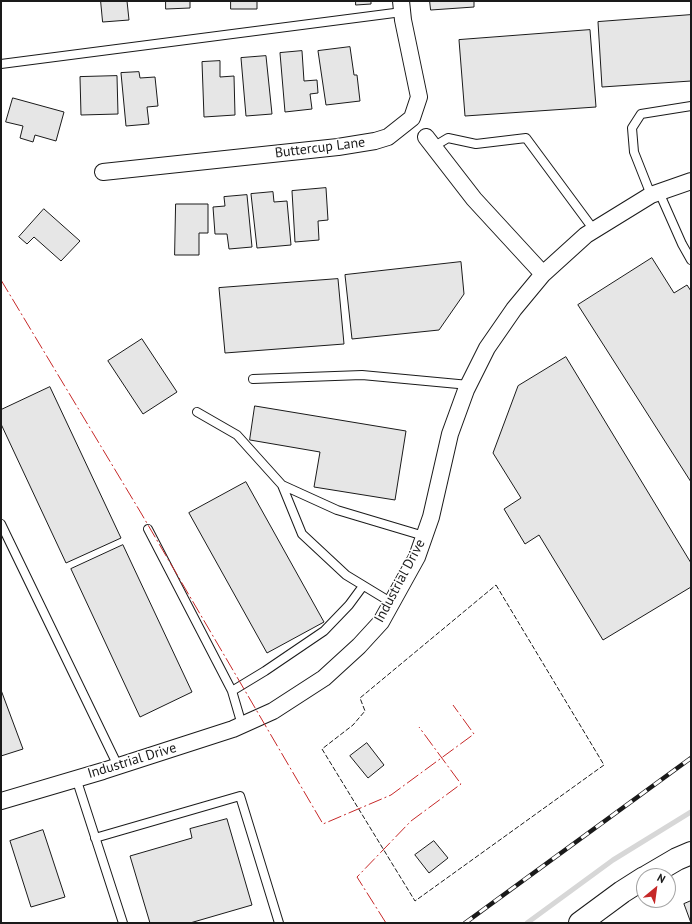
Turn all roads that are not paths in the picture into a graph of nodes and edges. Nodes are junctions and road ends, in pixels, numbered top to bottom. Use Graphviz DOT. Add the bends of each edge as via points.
graph roads {
  1 [pos="402,7"];
  2 [pos="1,64"];
  3 [pos="691,106"];
  4 [pos="430,142"];
  5 [pos="102,172"];
  6 [pos="691,181"];
  7 [pos="655,194"];
  8 [pos="594,230"];
  9 [pos="691,260"];
  10 [pos="543,274"];
  11 [pos="253,379"];
  12 [pos="468,385"];
  13 [pos="198,412"];
  14 [pos="282,485"];
  15 [pos="1,524"];
  16 [pos="148,529"];
  17 [pos="424,536"];
  18 [pos="363,586"];
  19 [pos="392,602"];
  20 [pos="232,691"];
  21 [pos="242,725"];
  22 [pos="118,766"];
  23 [pos="76,778"];
  24 [pos="1,800"];
  25 [pos="96,838"];
  26 [pos="691,853"];
  27 [pos="662,868"];
  28 [pos="636,883"];
  29 [pos="123,923"];
  30 [pos="278,923"];
  31 [pos="580,923"];
  1 -- 2 [label="lane"];
  1 -- 5 [label="street, Buttercup Lane" via="419,97 412,118 388,138 338,147"];
  3 -- 7 [label="lane" via="641,114 632,128 634,152"];
  4 -- 8 [label="lane" via="448,138 476,144 526,138"];
  4 -- 10 [label="street" via="474,199"];
  6 -- 7 [label="street, Industrial Drive"];
  7 -- 8 [label="street, Industrial Drive"];
  7 -- 9 [label="lane"];
  8 -- 10 [label="street, Industrial Drive"];
  10 -- 12 [label="street, Industrial Drive" via="514,309"];
  11 -- 12 [label="lane" via="362,375"];
  12 -- 17 [label="street, Industrial Drive" via="450,434 431,517"];
  13 -- 14 [label="lane" via="237,435"];
  14 -- 17 [label="lane" via="337,510"];
  14 -- 18 [label="lane" via="302,534 346,576"];
  15 -- 22 [label="lane"];
  16 -- 20 [label="lane"];
  17 -- 19 [label="street, Industrial Drive" via="417,557"];
  18 -- 19 [label="lane"];
  18 -- 20 [label="lane" via="324,631"];
  19 -- 21 [label="street, Industrial Drive" via="381,622 324,678 273,711"];
  20 -- 21 [label="lane"];
  21 -- 22 [label="street, Industrial Drive"];
  22 -- 23 [label="street, Industrial Drive"];
  23 -- 24 [label="street, Industrial Drive"];
  23 -- 25 [label="lane"];
  25 -- 29 [label="lane"];
  25 -- 30 [label="lane" via="240,796"];
  26 -- 27 [label="street"];
  28 -- 31 [label="street"];
}
